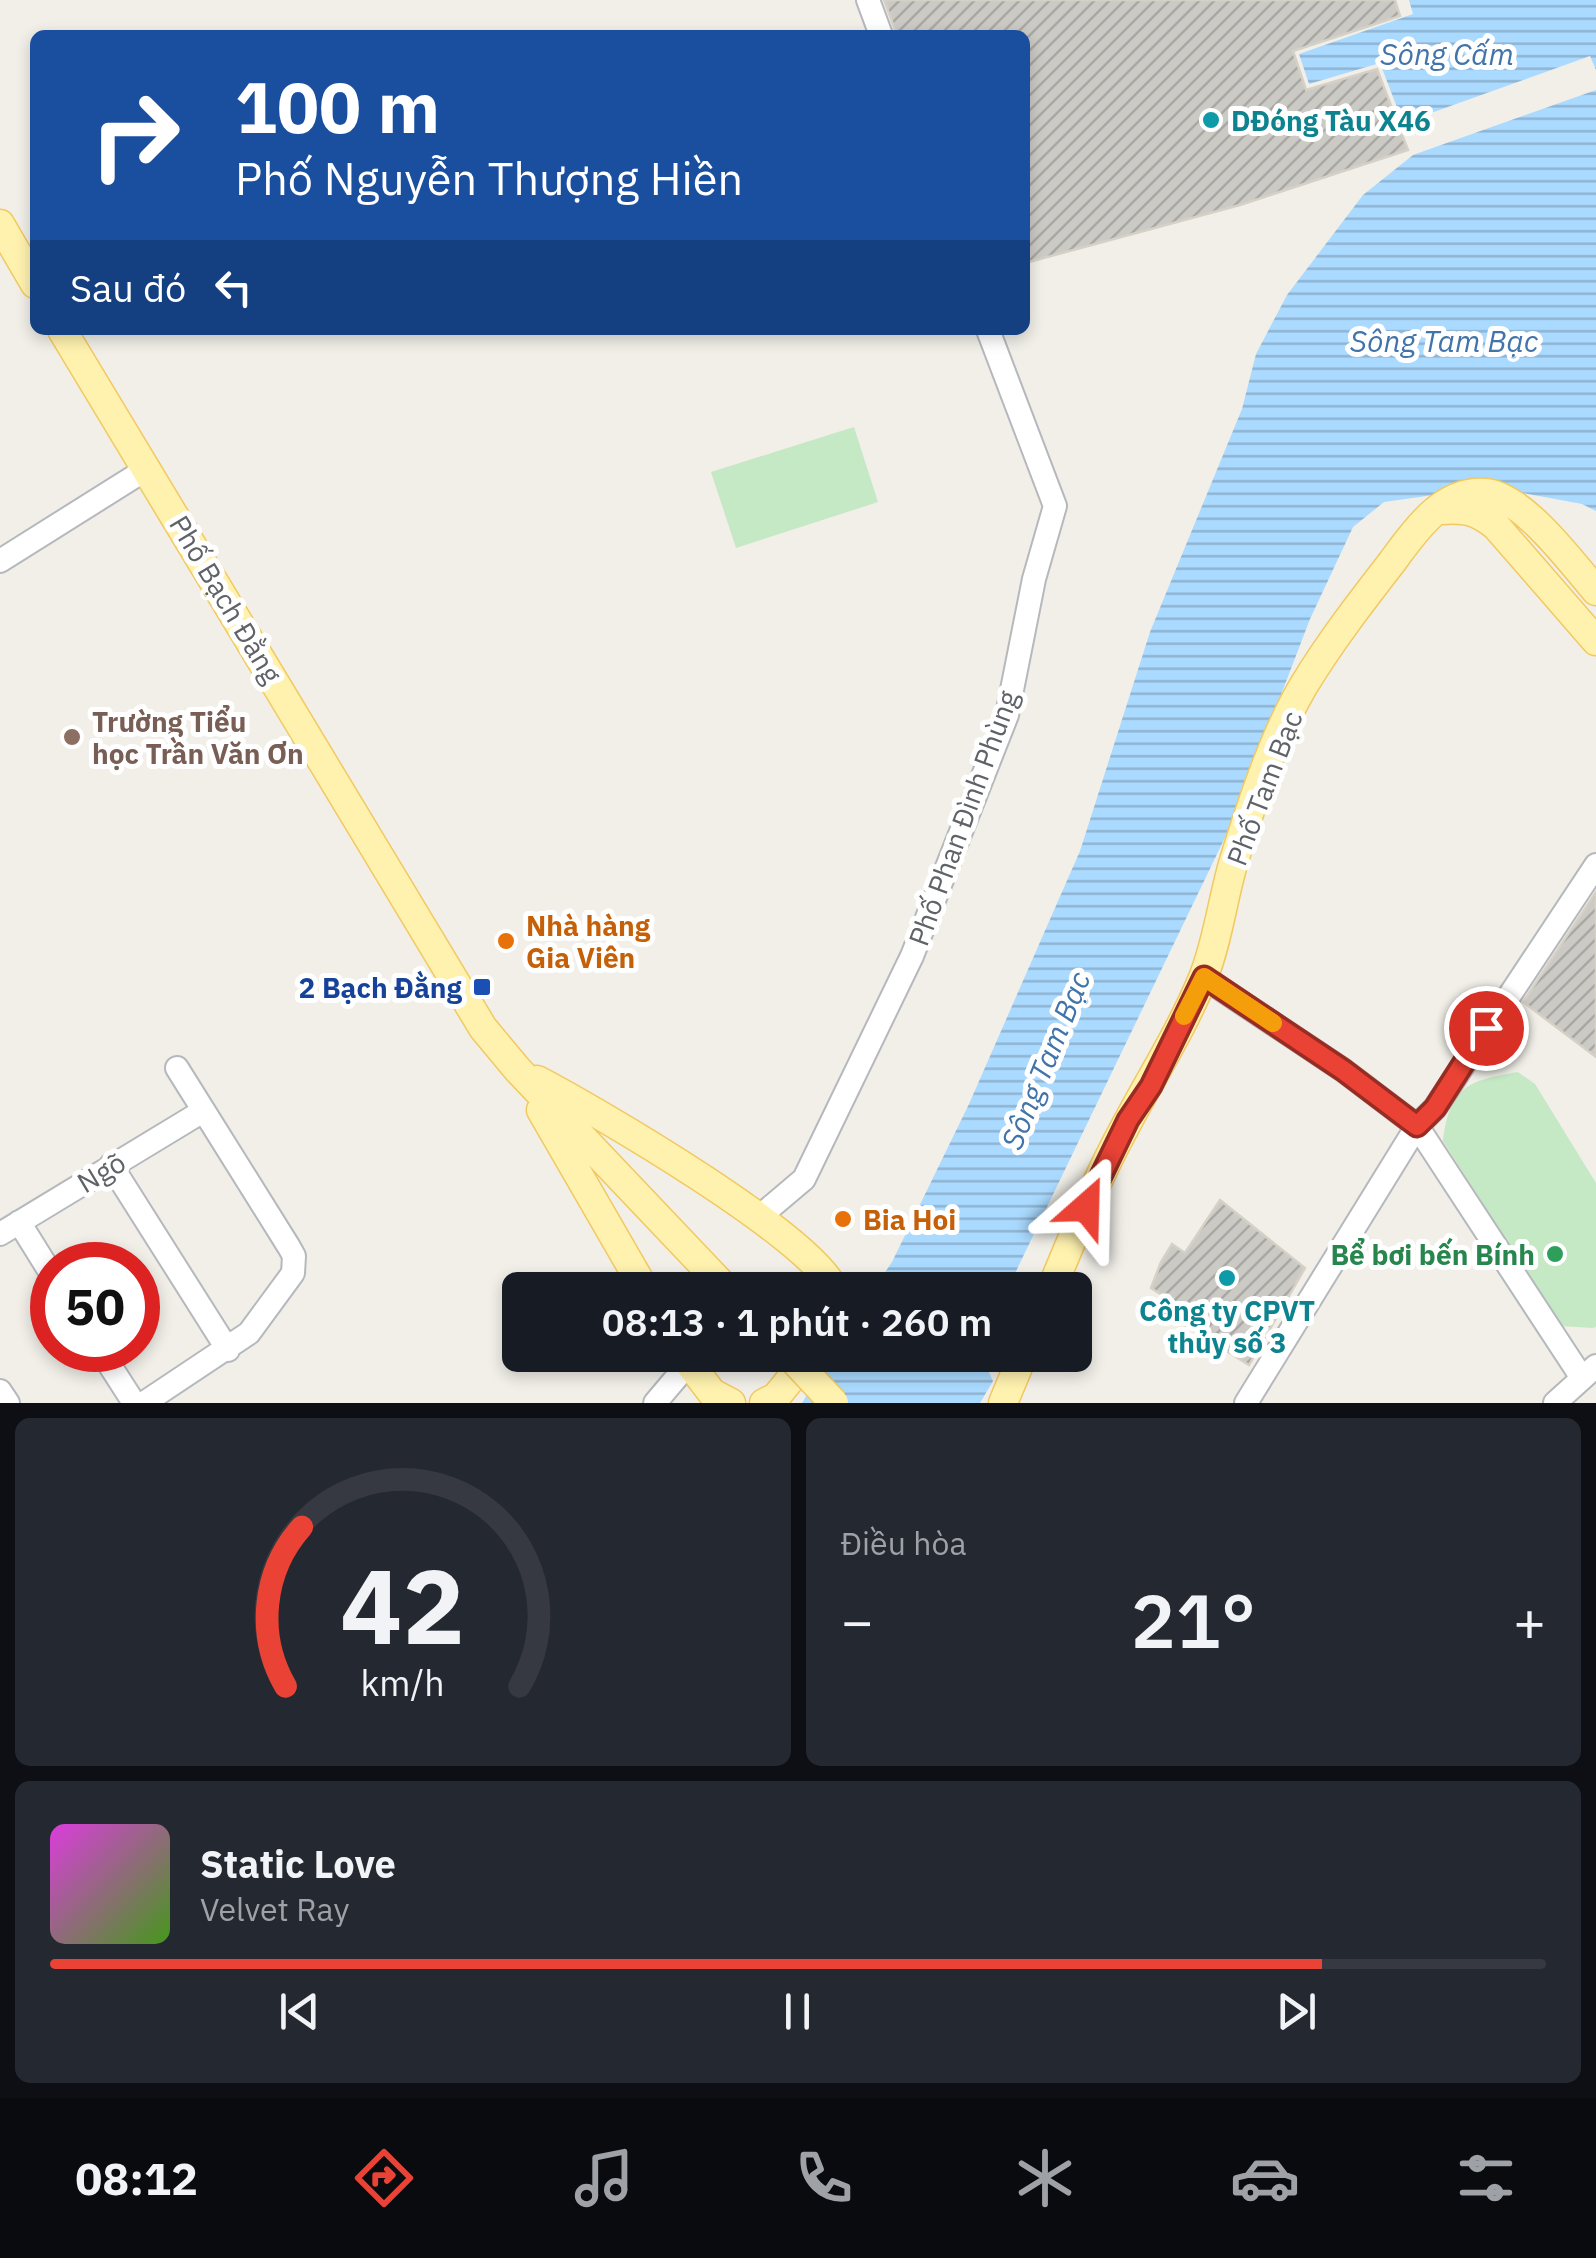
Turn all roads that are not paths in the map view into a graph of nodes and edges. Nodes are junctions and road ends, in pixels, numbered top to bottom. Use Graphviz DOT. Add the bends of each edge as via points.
graph roads {
  1 [pos="868,0"];
  2 [pos="878,30"];
  3 [pos="0,224"];
  4 [pos="30,275"];
  5 [pos="65,335"];
  6 [pos="990,335"];
  7 [pos="148,468"];
  8 [pos="1436,511"];
  9 [pos="0,560"];
  10 [pos="1596,591"];
  11 [pos="1596,641"];
  12 [pos="1596,865"];
  13 [pos="1204,977"];
  14 [pos="177,1068"];
  15 [pos="518,1070"];
  16 [pos="203,1111"];
  17 [pos="1417,1126"];
  18 [pos="111,1166"];
  19 [pos="759,1218"];
  20 [pos="10,1228"];
  21 [pos="30,1250"];
  22 [pos="636,1272"];
  23 [pos="710,1272"];
  24 [pos="821,1272"];
  25 [pos="1058,1272"];
  26 [pos="228,1350"];
  27 [pos="114,1372"];
  28 [pos="677,1372"];
  29 [pos="696,1372"];
  30 [pos="796,1372"];
  31 [pos="805,1372"];
  32 [pos="1016,1372"];
  33 [pos="1589,1372"];
  34 [pos="0,1391"];
  35 [pos="771,1401"];
  36 [pos="8,1403"];
  37 [pos="134,1403"];
  38 [pos="144,1403"];
  39 [pos="656,1403"];
  40 [pos="730,1403"];
  41 [pos="834,1403"];
  42 [pos="1002,1403"];
  43 [pos="1246,1403"];
  44 [pos="1555,1403"];
  1 -- 2 [label="street"];
  3 -- 4 [label="main road"];
  5 -- 7 [label="main road, Phố Bạch Đằng"];
  6 -- 19 [label="street, Phố Phan Đình Phùng" via="1055,506 1007,715 912,956 804,1179"];
  7 -- 9 [label="street"];
  7 -- 15 [label="main road, Phố Bạch Đằng" via="483,1028"];
  8 -- 10 [label="main road" via="1458,498 1502,497"];
  8 -- 11 [label="main road" via="1464,508 1496,526"];
  8 -- 13 [label="main road, Phố Tam Bạc" via="1360,602 1302,688 1236,856"];
  12 -- 17 [label="street"];
  13 -- 17 [label="street"];
  13 -- 25 [label="main road, Phố Tam Bạc" via="1098,1179"];
  14 -- 16 [label="street"];
  15 -- 19 [label="main road, Phố Bạch Đằng" via="598,1111"];
  15 -- 22 [label="main road, Phố Bạch Đằng"];
  15 -- 23 [label="main road, Phố Bạch Đằng"];
  16 -- 18 [label="street, Ngõ"];
  16 -- 26 [label="street" via="294,1256 293,1273 249,1333"];
  17 -- 33 [label="street"];
  17 -- 43 [label="street"];
  18 -- 20 [label="street, Ngõ"];
  18 -- 26 [label="street"];
  19 -- 24 [label="main road, Phố Bạch Đằng"];
  20 -- 21 [label="street"];
  26 -- 38 [label="street"];
  27 -- 37 [label="street"];
  28 -- 39 [label="street"];
  29 -- 40 [label="main road" via="712,1394"];
  30 -- 35 [label="main road"];
  31 -- 41 [label="main road, bridge"];
  32 -- 42 [label="main road"];
  33 -- 44 [label="street"];
  34 -- 36 [label="street"];
}
